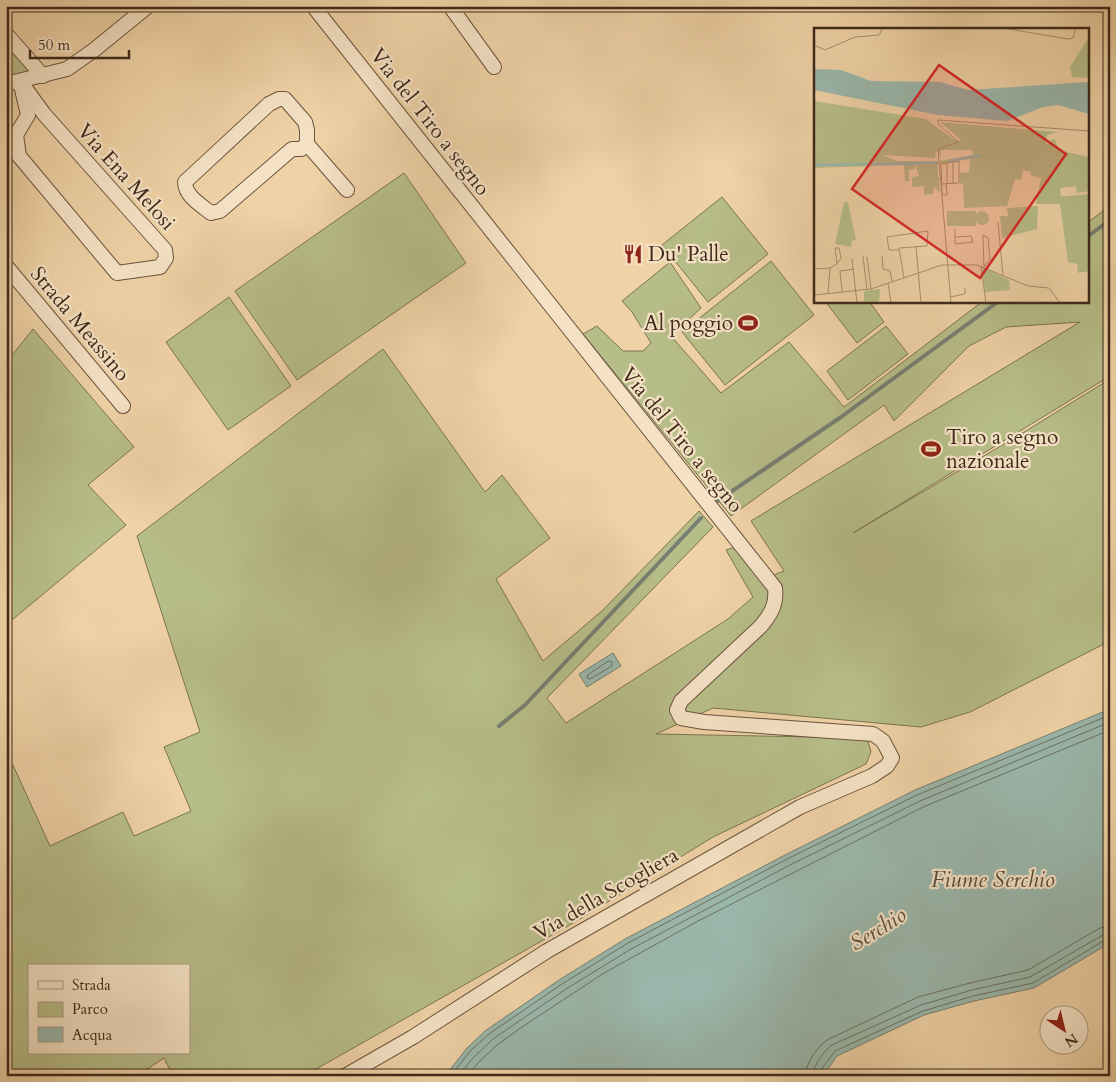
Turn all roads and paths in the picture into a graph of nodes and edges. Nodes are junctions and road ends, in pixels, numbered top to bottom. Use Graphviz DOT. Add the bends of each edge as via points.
graph roads {
  1 [pos="148,6"];
  2 [pos="313,6"];
  3 [pos="450,6"];
  4 [pos="6,34"];
  5 [pos="494,67"];
  6 [pos="43,76"];
  7 [pos="13,82"];
  8 [pos="307,144"];
  9 [pos="347,190"];
  10 [pos="6,266"];
  11 [pos="123,406"];
  12 [pos="892,758"];
  13 [pos="345,1076"];
  1 -- 6 [label="street" via="67,69"];
  2 -- 12 [label="street, Via del Tiro a segno" via="775,588 776,599 770,615 681,701 677,710 681,718 873,734 883,741"];
  3 -- 5 [label="street"];
  4 -- 6 [label="street"];
  6 -- 7 [label="street"];
  7 -- 7 [label="street, Via Ena Melosi" via="165,250 166,258 160,266 117,272 18,156 16,135 28,116"];
  8 -- 8 [label="street" via="305,122 285,99 280,99 269,104 185,182 185,187 192,198 211,213 220,211 292,149 301,149"];
  8 -- 9 [label="street"];
  10 -- 11 [label="street, Strada Meassino"];
  12 -- 13 [label="street, Via della Scogliera" via="887,766 872,776 800,807 546,951 413,1037"];
}
